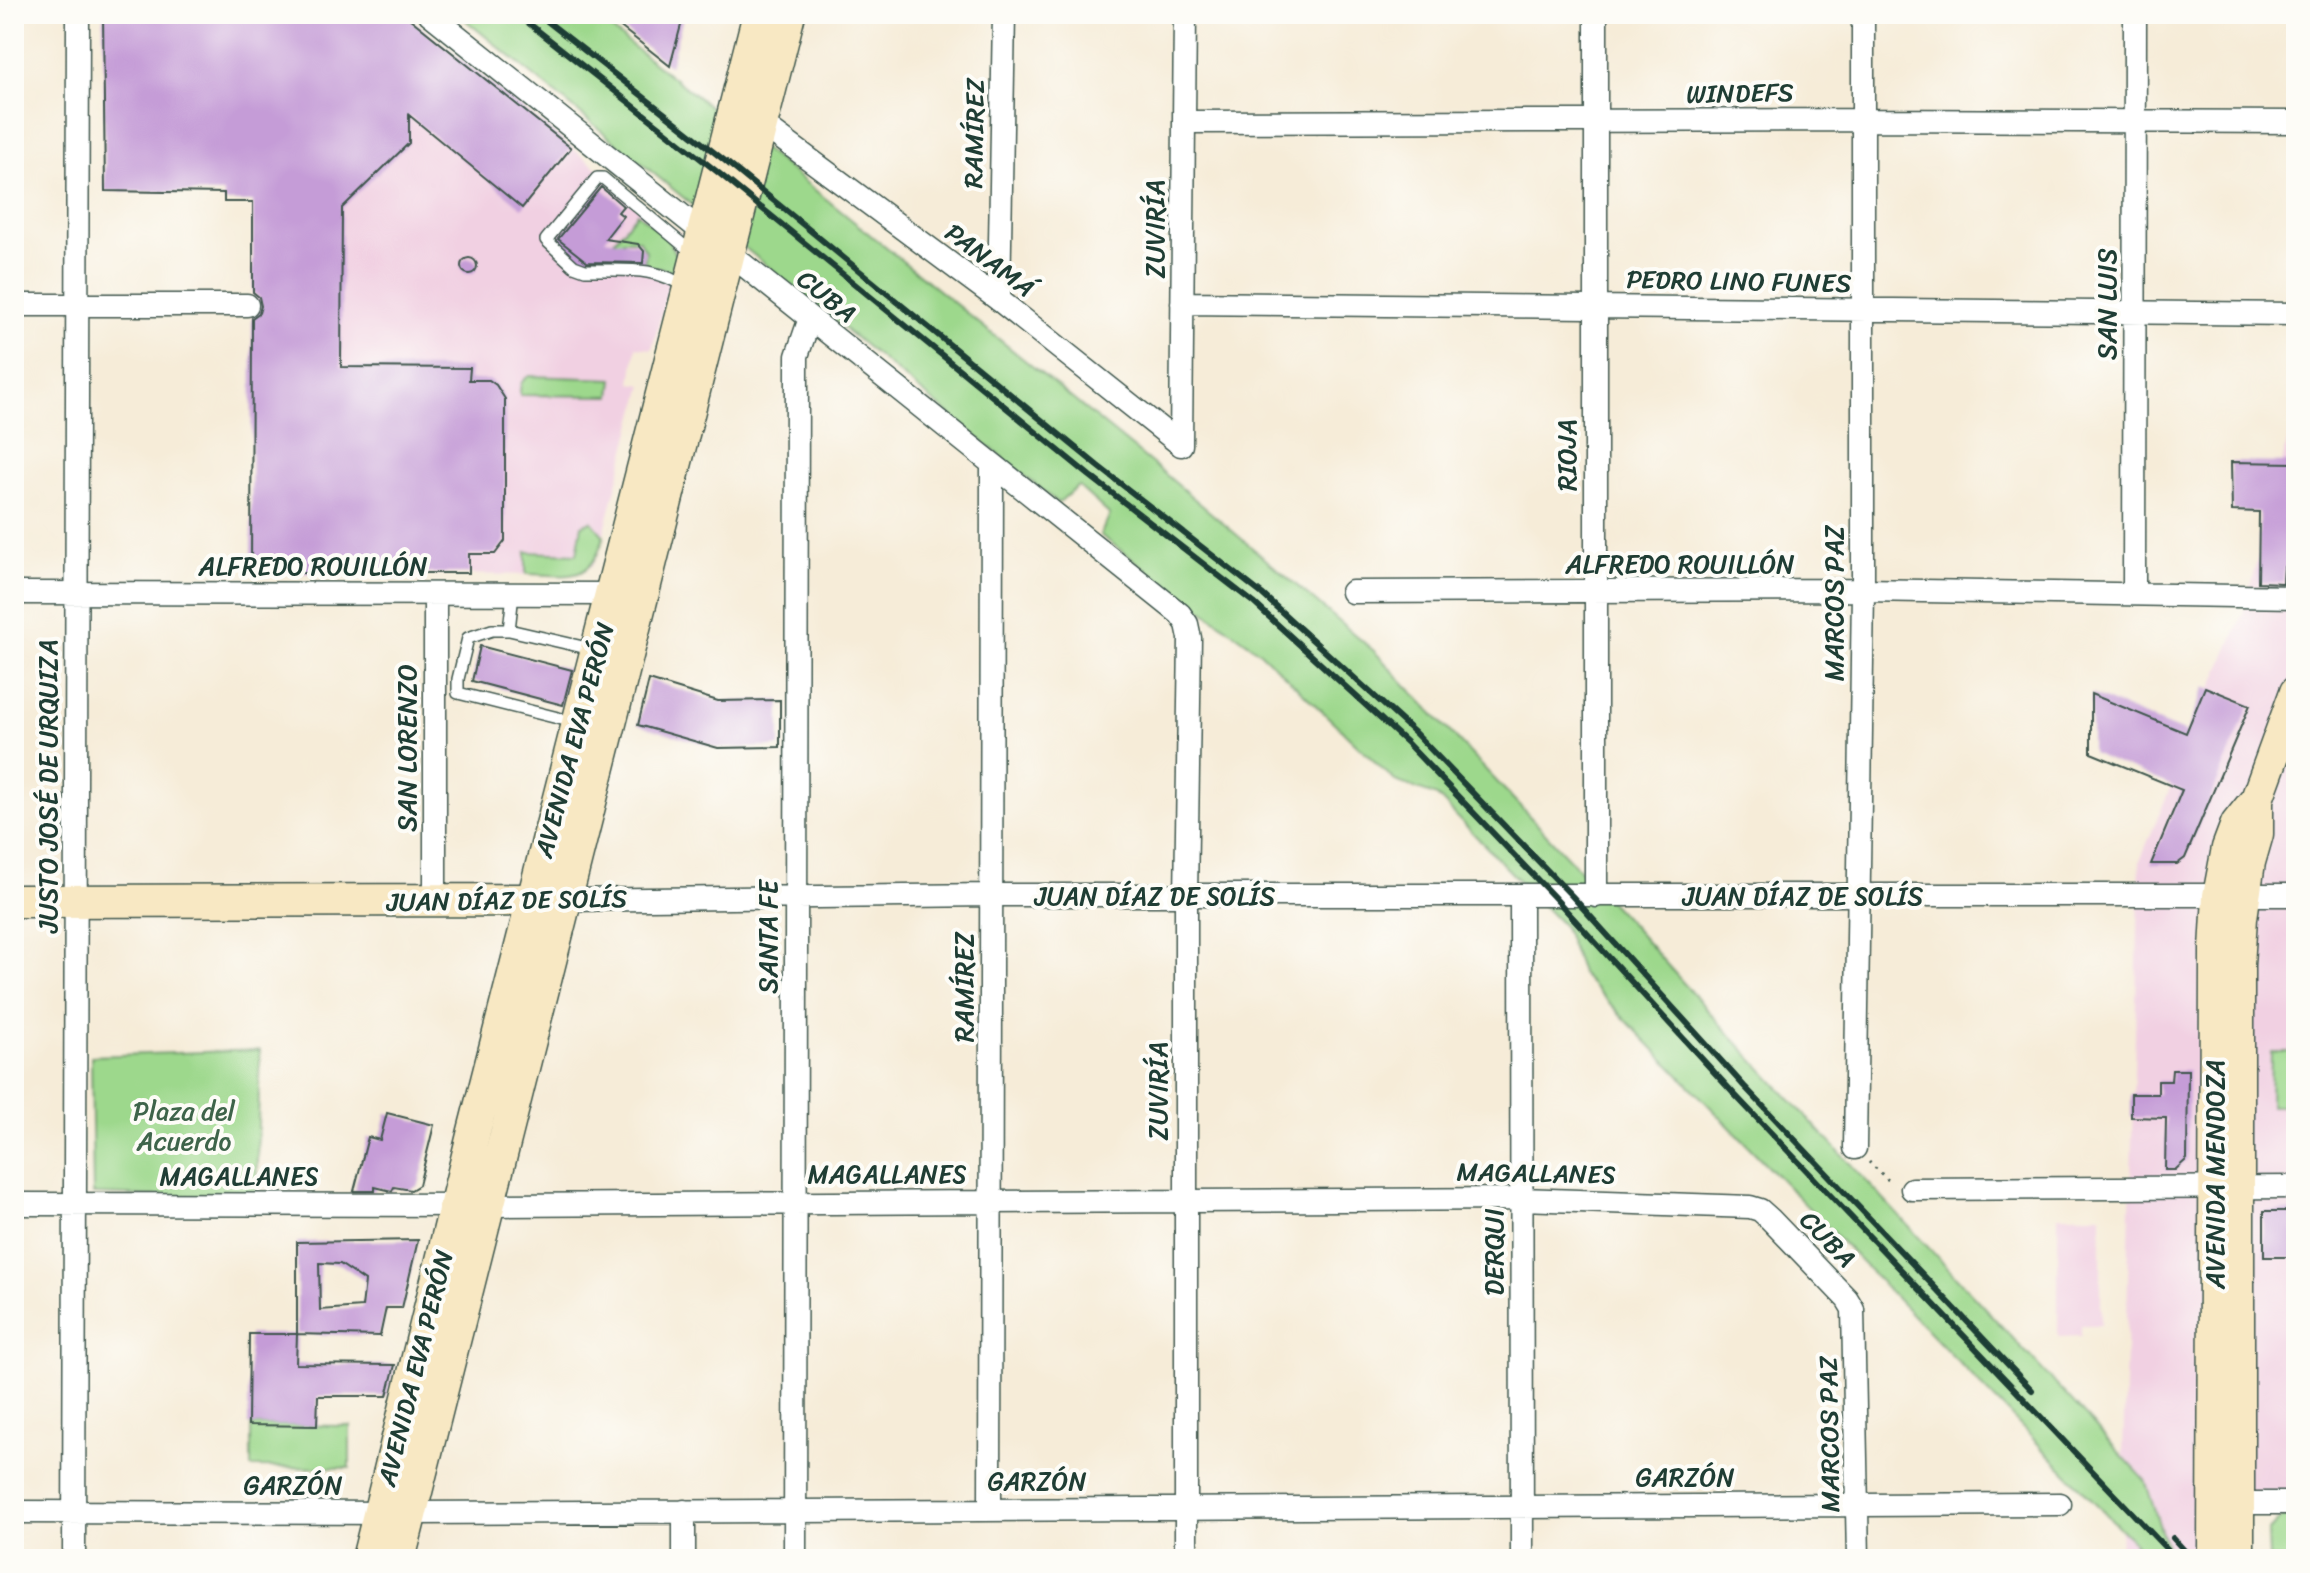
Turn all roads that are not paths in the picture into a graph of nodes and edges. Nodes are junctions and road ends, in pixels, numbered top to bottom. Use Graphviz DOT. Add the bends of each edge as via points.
graph roads {
  1 [pos="78,14"];
  2 [pos="430,14"];
  3 [pos="759,14"];
  4 [pos="789,14"];
  5 [pos="1004,14"];
  6 [pos="1185,14"];
  7 [pos="1596,14"];
  8 [pos="1863,14"];
  9 [pos="2135,14"];
  10 [pos="1863,120"];
  11 [pos="1184,122"];
  12 [pos="1596,122"];
  13 [pos="2135,122"];
  14 [pos="2296,122"];
  15 [pos="762,124"];
  16 [pos="711,248"];
  17 [pos="691,290"];
  18 [pos="999,300"];
  19 [pos="1182,303"];
  20 [pos="14,305"];
  21 [pos="78,305"];
  22 [pos="247,305"];
  23 [pos="1596,308"];
  24 [pos="1863,310"];
  25 [pos="2135,313"];
  26 [pos="2296,314"];
  27 [pos="810,318"];
  28 [pos="1181,445"];
  29 [pos="992,465"];
  30 [pos="1863,590"];
  31 [pos="1352,592"];
  32 [pos="14,593"];
  33 [pos="77,593"];
  34 [pos="1595,593"];
  35 [pos="2134,593"];
  36 [pos="513,594"];
  37 [pos="612,594"];
  38 [pos="435,595"];
  39 [pos="2296,597"];
  40 [pos="1187,624"];
  41 [pos="509,630"];
  42 [pos="597,650"];
  43 [pos="2296,692"];
  44 [pos="579,723"];
  45 [pos="992,895"];
  46 [pos="2296,895"];
  47 [pos="1521,896"];
  48 [pos="1596,896"];
  49 [pos="1858,896"];
  50 [pos="2232,896"];
  51 [pos="796,897"];
  52 [pos="1186,897"];
  53 [pos="532,900"];
  54 [pos="566,900"];
  55 [pos="14,901"];
  56 [pos="76,901"];
  57 [pos="435,902"];
  58 [pos="1855,1148"];
  59 [pos="2227,1187"];
  60 [pos="2296,1187"];
  61 [pos="1912,1189"];
  62 [pos="1521,1199"];
  63 [pos="1186,1200"];
  64 [pos="991,1201"];
  65 [pos="795,1202"];
  66 [pos="14,1204"];
  67 [pos="75,1204"];
  68 [pos="455,1205"];
  69 [pos="489,1205"];
  70 [pos="1760,1210"];
  71 [pos="1853,1309"];
  72 [pos="2226,1503"];
  73 [pos="2296,1503"];
  74 [pos="1858,1504"];
  75 [pos="2060,1504"];
  76 [pos="1522,1506"];
  77 [pos="1186,1508"];
  78 [pos="990,1509"];
  79 [pos="795,1510"];
  80 [pos="684,1511"];
  81 [pos="14,1512"];
  82 [pos="75,1512"];
  83 [pos="379,1513"];
  84 [pos="406,1543"];
  85 [pos="74,1559"];
  86 [pos="368,1559"];
  87 [pos="684,1559"];
  88 [pos="795,1559"];
  89 [pos="1186,1559"];
  90 [pos="1522,1559"];
  91 [pos="1858,1559"];
  92 [pos="2214,1559"];
  93 [pos="2238,1559"];
  1 -- 21 [label="street, JUSTO JOSÉ DE URQUIZA"];
  2 -- 16 [label="street, CUBA"];
  3 -- 16 [label="main road, AVENIDA EVA PERÓN"];
  4 -- 15 [label="main road, AVENIDA EVA PERÓN"];
  5 -- 18 [label="street, RAMÍREZ"];
  6 -- 11 [label="street, ZUVIRÍA"];
  7 -- 12 [label="street, RIOJA"];
  8 -- 10 [label="street, MARCOS PAZ"];
  9 -- 13 [label="street, SAN LUIS"];
  10 -- 12 [label="street, WINDEFS"];
  10 -- 13 [label="street, WINDEFS"];
  10 -- 24 [label="street, MARCOS PAZ"];
  11 -- 12 [label="street, WINDEFS"];
  11 -- 19 [label="street, ZUVIRÍA"];
  12 -- 23 [label="street, RIOJA"];
  13 -- 14 [label="street, WINDEFS"];
  13 -- 25 [label="street, SAN LUIS"];
  15 -- 16 [label="main road, AVENIDA EVA PERÓN"];
  15 -- 18 [label="street, PANAMÁ"];
  16 -- 17 [label="main road, AVENIDA EVA PERÓN"];
  16 -- 17 [label="lane" via="603,178 597,178 546,240 585,270 657,272"];
  16 -- 27 [label="street, CUBA"];
  16 -- 54 [label="main road, AVENIDA EVA PERÓN"];
  17 -- 37 [label="main road, AVENIDA EVA PERÓN"];
  18 -- 28 [label="street, PANAMÁ"];
  19 -- 23 [label="street, PEDRO LINO FUNES"];
  19 -- 28 [label="street, ZUVIRÍA"];
  20 -- 21 [label="street"];
  21 -- 22 [label="street"];
  21 -- 33 [label="street, JUSTO JOSÉ DE URQUIZA"];
  23 -- 24 [label="street, PEDRO LINO FUNES"];
  23 -- 34 [label="street, RIOJA"];
  24 -- 25 [label="street, PEDRO LINO FUNES"];
  24 -- 30 [label="street, MARCOS PAZ"];
  25 -- 26 [label="street, PEDRO LINO FUNES"];
  25 -- 35 [label="street, SAN LUIS"];
  27 -- 29 [label="street, CUBA"];
  27 -- 51 [label="street, SANTA FE" via="797,356"];
  29 -- 40 [label="street, CUBA"];
  29 -- 45 [label="street, RAMÍREZ"];
  30 -- 34 [label="street, ALFREDO ROUILLÓN"];
  30 -- 35 [label="street, ALFREDO ROUILLÓN"];
  30 -- 49 [label="street, MARCOS PAZ"];
  31 -- 34 [label="street, ALFREDO ROUILLÓN"];
  32 -- 33 [label="street, ALFREDO ROUILLÓN"];
  33 -- 38 [label="street, ALFREDO ROUILLÓN"];
  33 -- 56 [label="street, JUSTO JOSÉ DE URQUIZA"];
  34 -- 48 [label="street, RIOJA"];
  35 -- 39 [label="street, ALFREDO ROUILLÓN"];
  36 -- 37 [label="street, ALFREDO ROUILLÓN"];
  36 -- 38 [label="street, ALFREDO ROUILLÓN"];
  36 -- 41 [label="lane"];
  37 -- 42 [label="main road, AVENIDA EVA PERÓN"];
  38 -- 57 [label="street, SAN LORENZO"];
  40 -- 52 [label="street, ZUVIRÍA"];
  41 -- 42 [label="lane"];
  41 -- 44 [label="lane" via="468,638 458,693"];
  42 -- 44 [label="main road, AVENIDA EVA PERÓN"];
  43 -- 50 [label="main road, AVENIDA MENDOZA" via="2257,799 2237,824 2228,848"];
  44 -- 53 [label="main road, AVENIDA EVA PERÓN"];
  45 -- 51 [label="street, JUAN DÍAZ DE SOLÍS"];
  45 -- 52 [label="street, JUAN DÍAZ DE SOLÍS"];
  45 -- 64 [label="street, RAMÍREZ"];
  46 -- 50 [label="street, JUAN DÍAZ DE SOLÍS"];
  47 -- 48 [label="street, JUAN DÍAZ DE SOLÍS"];
  47 -- 52 [label="street, JUAN DÍAZ DE SOLÍS"];
  47 -- 62 [label="street, DERQUI"];
  48 -- 49 [label="street, JUAN DÍAZ DE SOLÍS"];
  49 -- 50 [label="street, JUAN DÍAZ DE SOLÍS"];
  49 -- 58 [label="street, MARCOS PAZ"];
  50 -- 59 [label="main road, AVENIDA MENDOZA" via="2216,950"];
  51 -- 54 [label="street, JUAN DÍAZ DE SOLÍS"];
  51 -- 65 [label="street, SANTA FE"];
  52 -- 63 [label="street, ZUVIRÍA"];
  53 -- 54 [label="main road, JUAN DÍAZ DE SOLÍS"];
  53 -- 57 [label="main road, JUAN DÍAZ DE SOLÍS"];
  53 -- 68 [label="main road, AVENIDA EVA PERÓN"];
  54 -- 69 [label="main road, AVENIDA EVA PERÓN"];
  55 -- 56 [label="main road, JUAN DÍAZ DE SOLÍS"];
  56 -- 57 [label="main road, JUAN DÍAZ DE SOLÍS"];
  56 -- 67 [label="street, JUSTO JOSÉ DE URQUIZA"];
  59 -- 60 [label="street"];
  59 -- 61 [label="street"];
  59 -- 72 [label="main road, AVENIDA MENDOZA"];
  62 -- 63 [label="street, MAGALLANES"];
  62 -- 70 [label="street, MAGALLANES"];
  62 -- 76 [label="street, DERQUI"];
  63 -- 64 [label="street, MAGALLANES"];
  63 -- 77 [label="street, ZUVIRÍA"];
  64 -- 65 [label="street, MAGALLANES"];
  64 -- 78 [label="street, RAMÍREZ"];
  65 -- 69 [label="street, MAGALLANES"];
  65 -- 79 [label="street, SANTA FE"];
  66 -- 67 [label="street, MAGALLANES"];
  67 -- 68 [label="street, MAGALLANES"];
  67 -- 82 [label="street, JUSTO JOSÉ DE URQUIZA"];
  68 -- 69 [label="street, MAGALLANES"];
  68 -- 83 [label="main road, AVENIDA EVA PERÓN"];
  69 -- 84 [label="main road, AVENIDA EVA PERÓN"];
  70 -- 71 [label="street, CUBA"];
  71 -- 74 [label="street, MARCOS PAZ"];
  72 -- 73 [label="street"];
  72 -- 92 [label="main road, AVENIDA MENDOZA"];
  72 -- 93 [label="main road, AVENIDA MENDOZA"];
  74 -- 75 [label="street, GARZÓN"];
  74 -- 76 [label="street, GARZÓN"];
  74 -- 91 [label="street, MARCOS PAZ"];
  76 -- 77 [label="street, GARZÓN"];
  76 -- 90 [label="street, DERQUI"];
  77 -- 78 [label="street, GARZÓN"];
  77 -- 89 [label="street, ZUVIRÍA"];
  78 -- 79 [label="street, GARZÓN"];
  79 -- 80 [label="street, GARZÓN"];
  79 -- 88 [label="street, SANTA FE"];
  80 -- 84 [label="street, GARZÓN"];
  80 -- 87 [label="street"];
  81 -- 82 [label="street, GARZÓN"];
  82 -- 83 [label="street, GARZÓN"];
  82 -- 85 [label="street, JUSTO JOSÉ DE URQUIZA"];
  83 -- 84 [label="street, GARZÓN"];
  83 -- 86 [label="main road, AVENIDA EVA PERÓN"];
}
